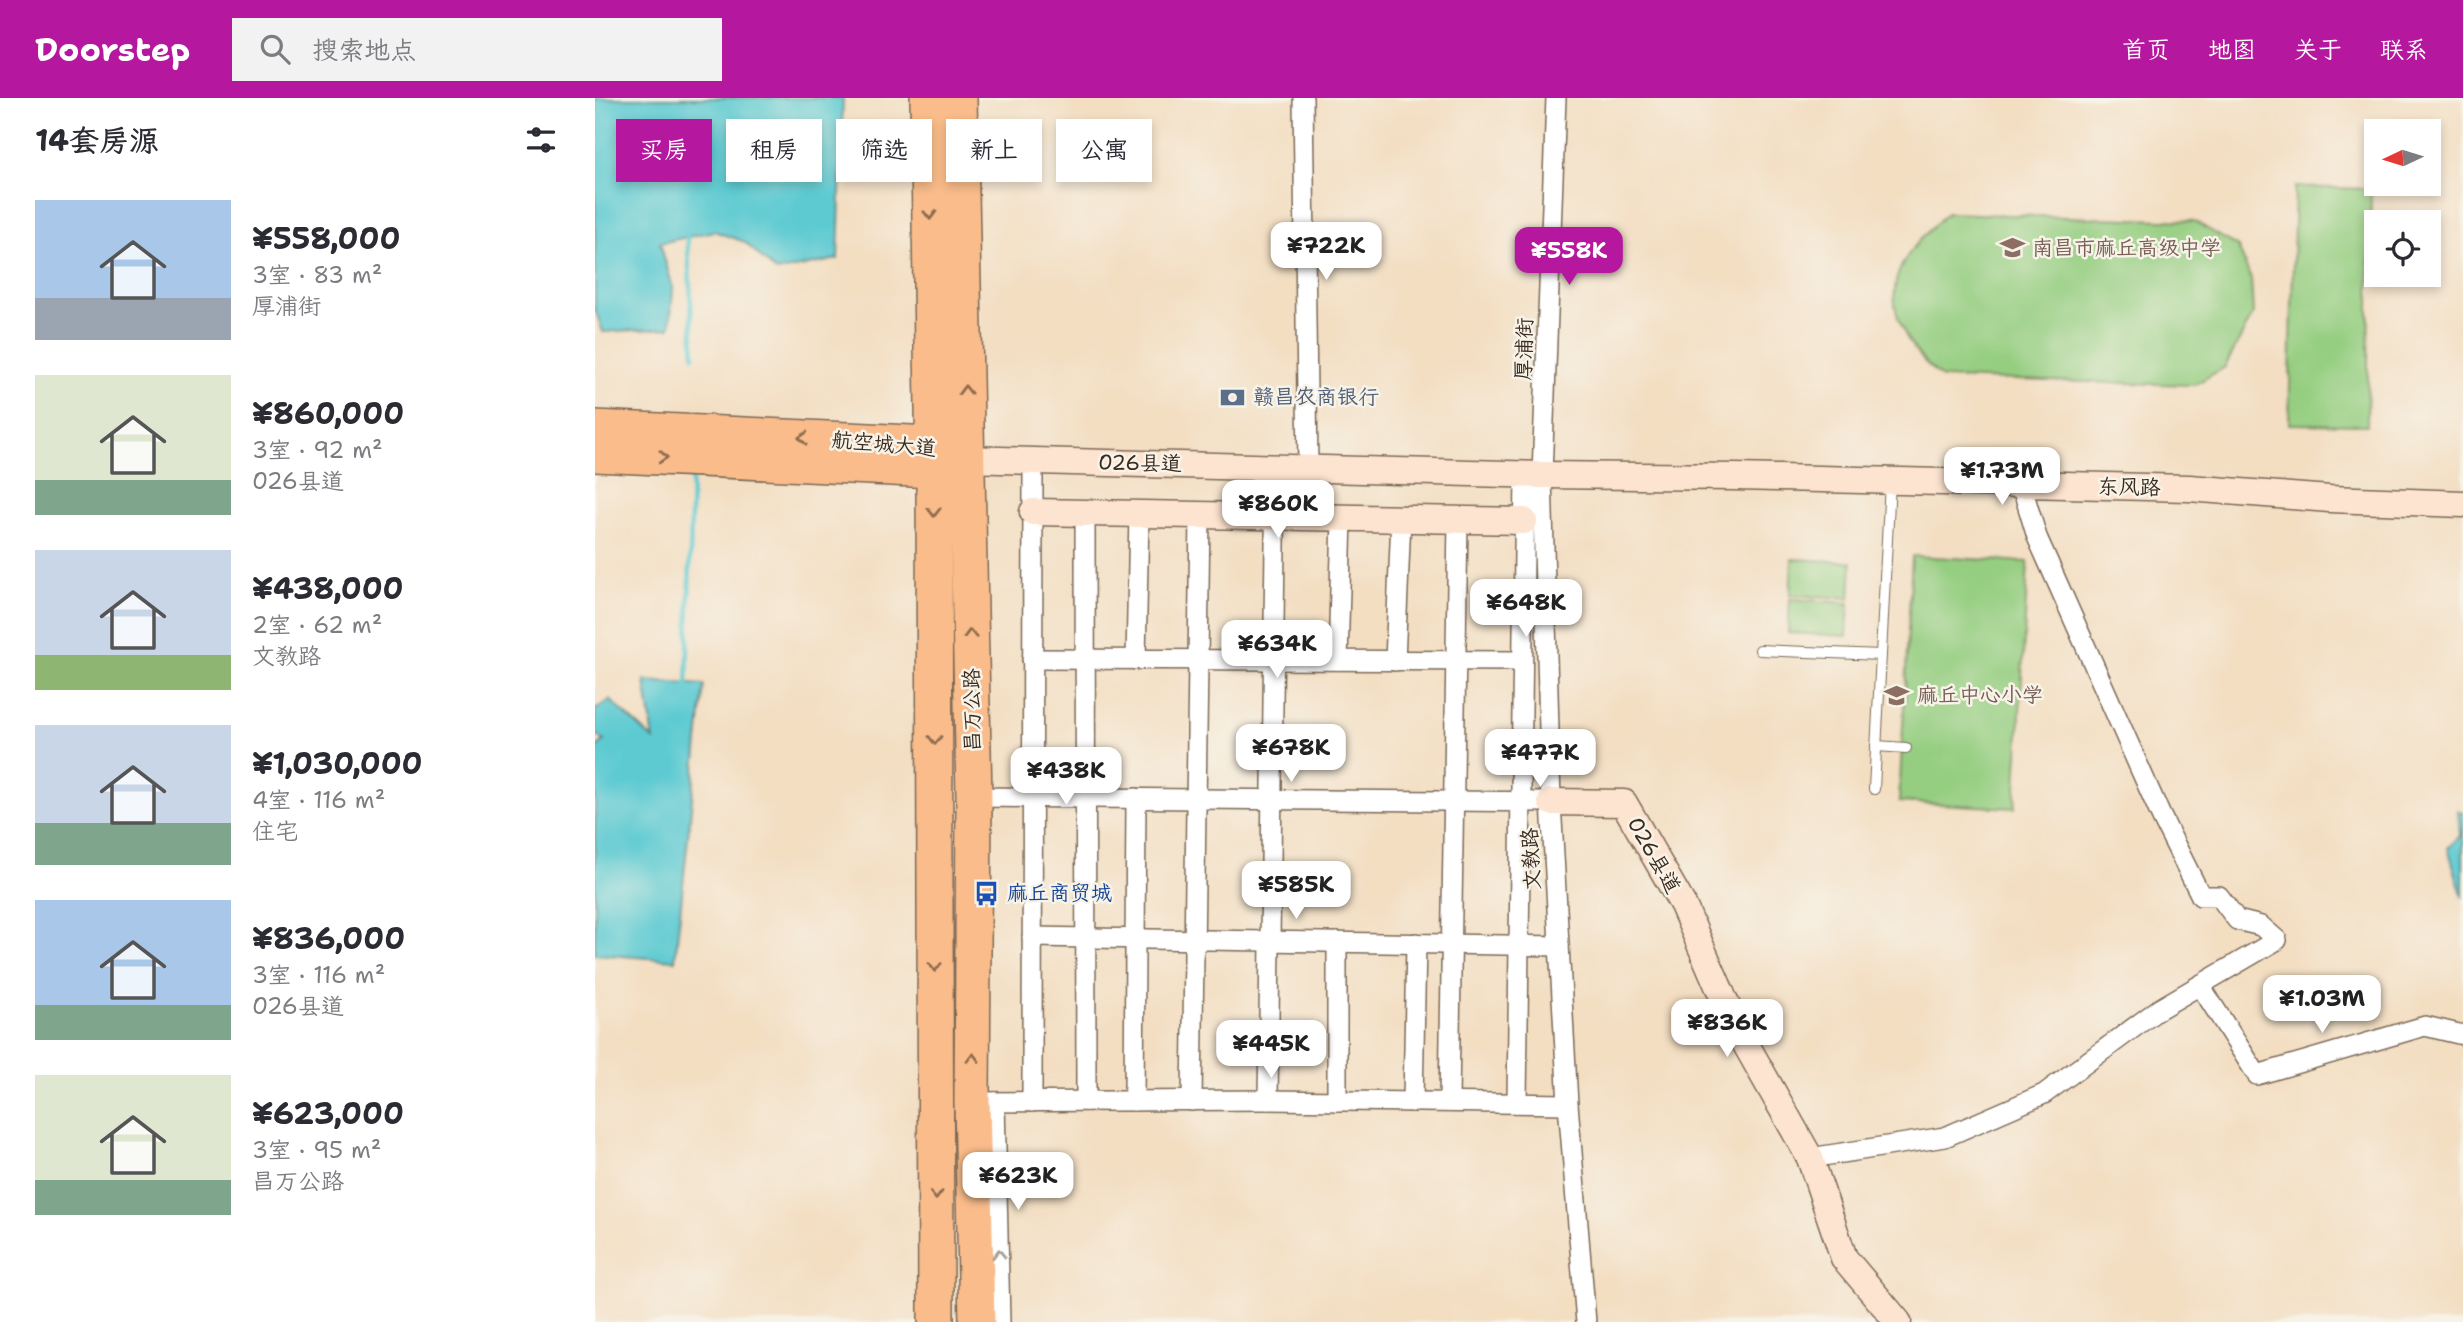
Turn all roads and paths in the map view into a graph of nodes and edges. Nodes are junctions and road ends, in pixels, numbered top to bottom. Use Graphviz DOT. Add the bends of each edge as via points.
graph roads {
  1 [pos="928,98"];
  2 [pos="959,98"];
  3 [pos="1303,98"];
  4 [pos="1556,98"];
  5 [pos="595,428"];
  6 [pos="595,454"];
  7 [pos="944,458"];
  8 [pos="1033,460"];
  9 [pos="1276,466"];
  10 [pos="1308,467"];
  11 [pos="1533,475"];
  12 [pos="1890,481"];
  13 [pos="2021,484"];
  14 [pos="2463,504"];
  15 [pos="1033,512"];
  16 [pos="1085,513"];
  17 [pos="1139,514"];
  18 [pos="1199,515"];
  19 [pos="1275,516"];
  20 [pos="1342,517"];
  21 [pos="1401,519"];
  22 [pos="1458,520"];
  23 [pos="1524,521"];
  24 [pos="1759,650"];
  25 [pos="1881,655"];
  26 [pos="1033,659"];
  27 [pos="1086,659"];
  28 [pos="1136,660"];
  29 [pos="1198,660"];
  30 [pos="1273,660"];
  31 [pos="1338,660"];
  32 [pos="1395,661"];
  33 [pos="1455,661"];
  34 [pos="1522,661"];
  35 [pos="1876,747"];
  36 [pos="1906,748"];
  37 [pos="1874,789"];
  38 [pos="974,797"];
  39 [pos="1033,797"];
  40 [pos="1086,797"];
  41 [pos="1136,797"];
  42 [pos="1196,798"];
  43 [pos="1271,799"];
  44 [pos="1453,801"];
  45 [pos="1519,802"];
  46 [pos="1551,802"];
  47 [pos="1033,937"];
  48 [pos="1086,938"];
  49 [pos="1135,939"];
  50 [pos="1194,940"];
  51 [pos="1270,941"];
  52 [pos="1337,942"];
  53 [pos="1416,943"];
  54 [pos="1451,944"];
  55 [pos="1518,945"];
  56 [pos="1559,946"];
  57 [pos="2200,985"];
  58 [pos="2463,1035"];
  59 [pos="1268,1100"];
  60 [pos="1086,1101"];
  61 [pos="1134,1101"];
  62 [pos="1192,1101"];
  63 [pos="1337,1101"];
  64 [pos="984,1102"];
  65 [pos="1032,1102"];
  66 [pos="1413,1102"];
  67 [pos="1449,1102"];
  68 [pos="1517,1103"];
  69 [pos="1568,1104"];
  70 [pos="1810,1158"];
  71 [pos="936,1322"];
  72 [pos="977,1322"];
  73 [pos="1000,1322"];
  74 [pos="1586,1322"];
  75 [pos="1898,1322"];
  1 -- 7 [label="highway, 昌万公路, one-way"];
  7 -- 2 [label="highway, 昌万公路, one-way"];
  3 -- 10 [label="street"];
  4 -- 11 [label="street, 厚浦街"];
  7 -- 5 [label="highway, 航空城大道, one-way"];
  6 -- 7 [label="highway, 航空城大道, one-way"];
  7 -- 8 [label="main road, 026县道"];
  38 -- 7 [label="highway, 昌万公路, one-way"];
  7 -- 71 [label="highway, 昌万公路, one-way"];
  8 -- 9 [label="main road, 026县道"];
  8 -- 15 [label="street"];
  9 -- 10 [label="main road, 026县道"];
  9 -- 19 [label="street"];
  10 -- 11 [label="main road, 026县道"];
  11 -- 12 [label="main road, 东风路"];
  11 -- 23 [label="street"];
  11 -- 46 [label="street"];
  12 -- 13 [label="main road, 东风路"];
  12 -- 25 [label="lane"];
  13 -- 14 [label="main road, 东风路" via="2189,488"];
  13 -- 57 [label="street" via="2037,537 2201,896 2219,896 2237,920 2261,926 2277,940"];
  15 -- 16 [label="main road"];
  15 -- 26 [label="street"];
  16 -- 17 [label="main road"];
  16 -- 27 [label="street"];
  17 -- 18 [label="main road"];
  17 -- 28 [label="street"];
  18 -- 19 [label="main road"];
  18 -- 29 [label="street"];
  19 -- 20 [label="main road"];
  19 -- 30 [label="street"];
  20 -- 21 [label="main road"];
  20 -- 31 [label="street"];
  21 -- 22 [label="main road"];
  21 -- 32 [label="street"];
  22 -- 23 [label="main road"];
  22 -- 33 [label="street"];
  23 -- 34 [label="street"];
  24 -- 25 [label="lane"];
  25 -- 35 [label="lane"];
  26 -- 27 [label="street"];
  26 -- 39 [label="street"];
  27 -- 28 [label="street"];
  27 -- 40 [label="street"];
  28 -- 29 [label="street"];
  29 -- 30 [label="street"];
  29 -- 42 [label="street"];
  30 -- 31 [label="street"];
  30 -- 43 [label="street"];
  31 -- 32 [label="street"];
  32 -- 33 [label="street"];
  33 -- 34 [label="street"];
  33 -- 44 [label="street"];
  34 -- 45 [label="street"];
  35 -- 36 [label="lane"];
  35 -- 37 [label="lane"];
  38 -- 39 [label="street, 文教路"];
  64 -- 38 [label="highway, 昌万公路, one-way"];
  39 -- 40 [label="street, 文教路"];
  39 -- 47 [label="street"];
  40 -- 41 [label="street, 文教路"];
  40 -- 48 [label="street"];
  41 -- 42 [label="street, 文教路"];
  41 -- 49 [label="street"];
  42 -- 43 [label="street, 文教路"];
  42 -- 50 [label="street"];
  43 -- 44 [label="street, 文教路"];
  43 -- 51 [label="street"];
  44 -- 45 [label="street, 文教路"];
  44 -- 54 [label="street"];
  45 -- 46 [label="street, 文教路"];
  45 -- 55 [label="street"];
  46 -- 56 [label="street, 文教路"];
  46 -- 70 [label="main road, 026县道" via="1624,803 1683,905 1735,1025"];
  47 -- 48 [label="street"];
  47 -- 65 [label="street"];
  48 -- 49 [label="street"];
  48 -- 60 [label="street"];
  49 -- 50 [label="street"];
  49 -- 61 [label="street"];
  50 -- 51 [label="street"];
  50 -- 62 [label="street"];
  51 -- 52 [label="street"];
  51 -- 59 [label="street"];
  52 -- 53 [label="street"];
  52 -- 63 [label="street"];
  53 -- 54 [label="street"];
  53 -- 66 [label="street"];
  54 -- 55 [label="street"];
  54 -- 67 [label="street"];
  55 -- 56 [label="street"];
  55 -- 68 [label="street"];
  56 -- 69 [label="street, 文教路"];
  57 -- 58 [label="street" via="2257,1075 2425,1026"];
  57 -- 70 [label="street" via="2159,1009 2044,1094 1945,1137"];
  59 -- 62 [label="street"];
  59 -- 63 [label="street"];
  60 -- 61 [label="street"];
  60 -- 65 [label="street"];
  61 -- 62 [label="street"];
  63 -- 66 [label="street"];
  64 -- 65 [label="street"];
  64 -- 72 [label="highway, 昌万公路"];
  73 -- 64 [label="street, one-way"];
  66 -- 67 [label="street"];
  67 -- 68 [label="street"];
  68 -- 69 [label="street"];
  69 -- 74 [label="street, 文教路"];
  70 -- 75 [label="main road, 026县道" via="1845,1258"];
}
